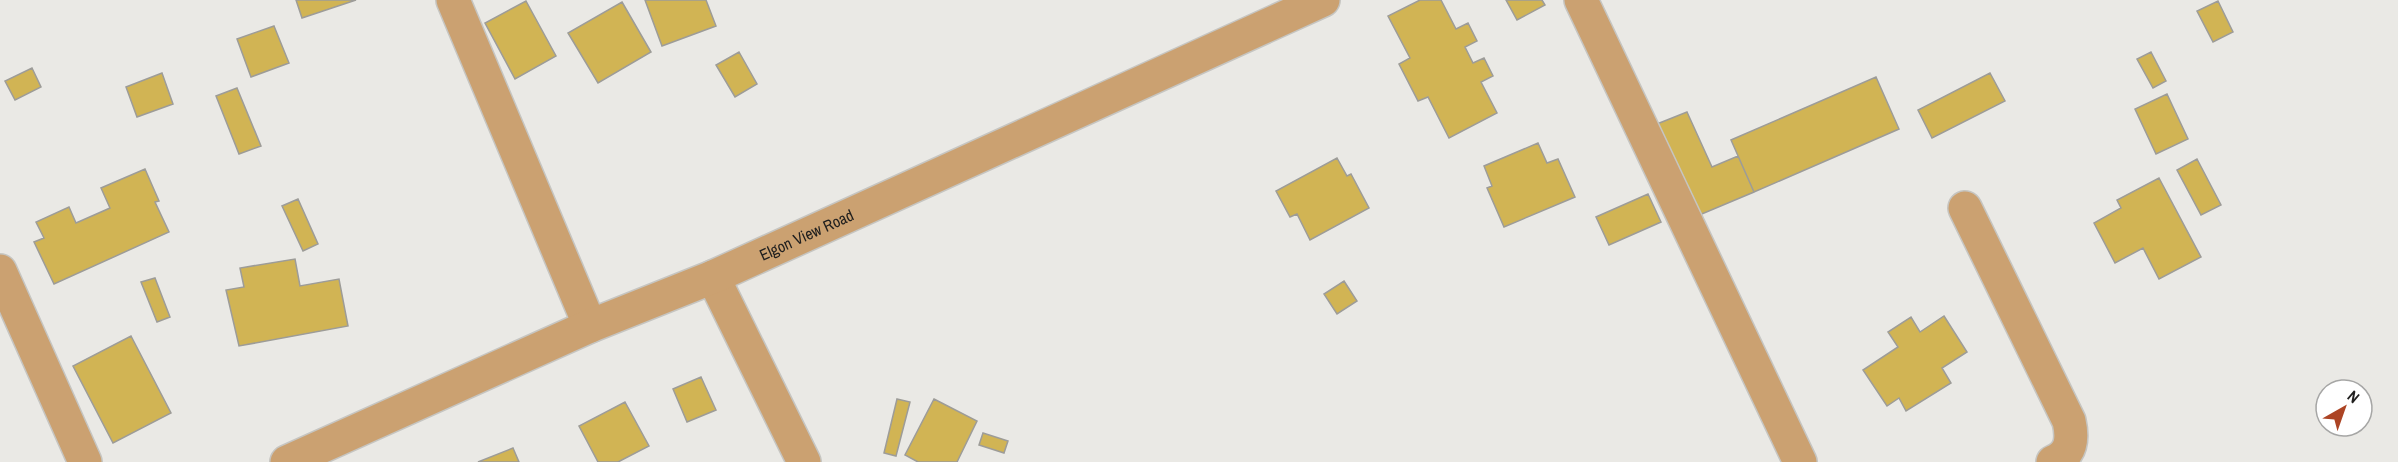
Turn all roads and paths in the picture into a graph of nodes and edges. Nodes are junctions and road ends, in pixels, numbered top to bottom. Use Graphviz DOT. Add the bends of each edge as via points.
graph roads {
  1 [pos="453,0"];
  2 [pos="1323,0"];
  3 [pos="1581,0"];
  4 [pos="1965,208"];
  5 [pos="0,271"];
  6 [pos="713,277"];
  7 [pos="590,326"];
  8 [pos="85,462"];
  9 [pos="287,462"];
  10 [pos="804,462"];
  11 [pos="1800,462"];
  12 [pos="2053,462"];
  1 -- 7 [label="street"];
  2 -- 6 [label="street, Elgon View Road"];
  3 -- 11 [label="street"];
  4 -- 12 [label="street" via="2069,421 2073,439 2068,452"];
  5 -- 8 [label="street"];
  6 -- 7 [label="street, Elgon View Road"];
  6 -- 10 [label="street"];
  7 -- 9 [label="street, Elgon View Road"];
}
